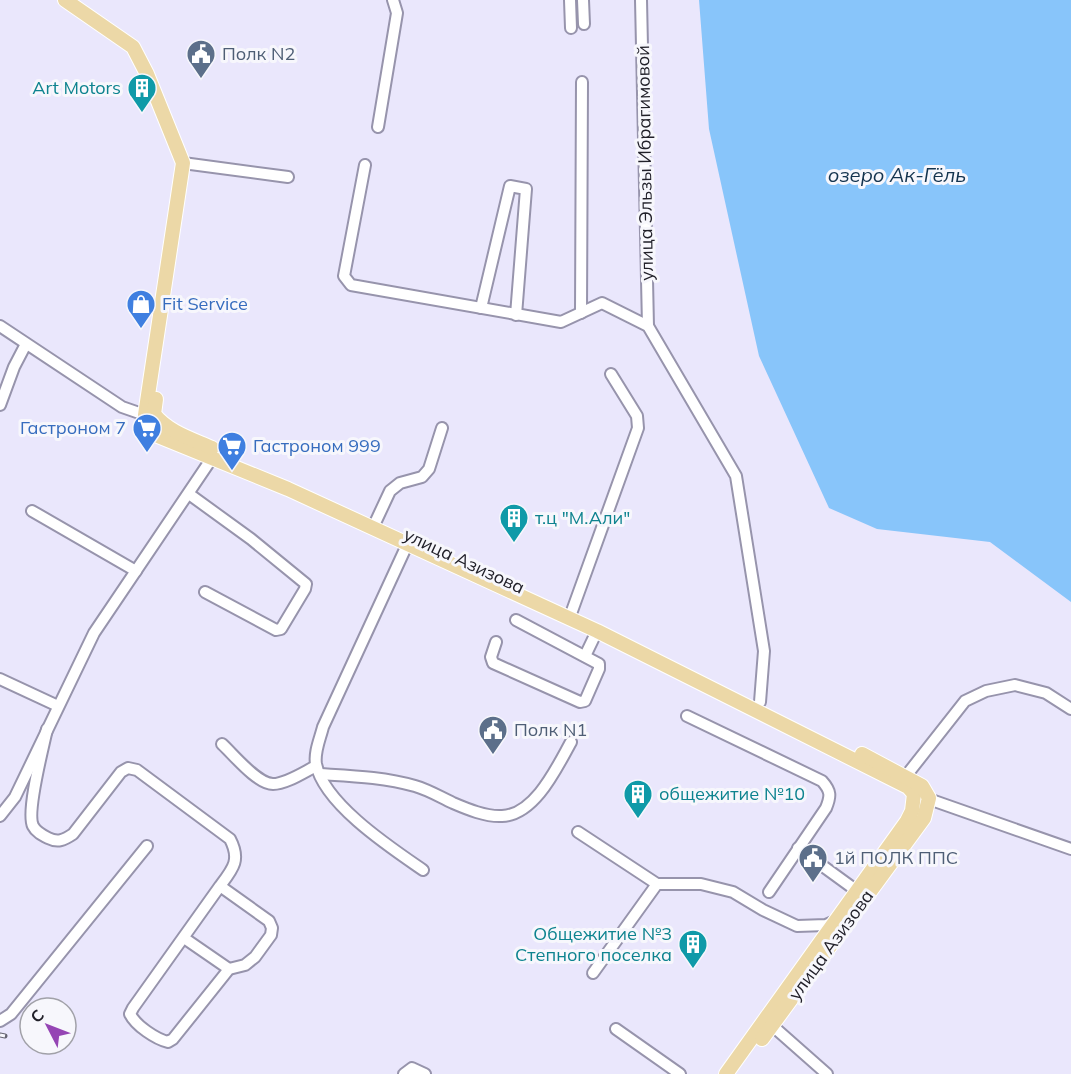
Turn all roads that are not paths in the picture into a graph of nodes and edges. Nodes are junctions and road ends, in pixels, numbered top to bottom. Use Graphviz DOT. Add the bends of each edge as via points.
graph roads {
  1 [pos="65,0"];
  2 [pos="79,0"];
  3 [pos="393,0"];
  4 [pos="570,0"];
  5 [pos="584,0"];
  6 [pos="641,0"];
  7 [pos="584,24"];
  8 [pos="571,28"];
  9 [pos="582,82"];
  10 [pos="378,127"];
  11 [pos="187,164"];
  12 [pos="365,165"];
  13 [pos="288,177"];
  14 [pos="481,308"];
  15 [pos="581,313"];
  16 [pos="516,315"];
  17 [pos="0,326"];
  18 [pos="648,326"];
  19 [pos="26,344"];
  20 [pos="611,374"];
  21 [pos="0,405"];
  22 [pos="145,415"];
  23 [pos="442,428"];
  24 [pos="212,458"];
  25 [pos="189,494"];
  26 [pos="32,511"];
  27 [pos="376,520"];
  28 [pos="407,545"];
  29 [pos="136,571"];
  30 [pos="205,592"];
  31 [pos="572,611"];
  32 [pos="516,620"];
  33 [pos="597,631"];
  34 [pos="496,642"];
  35 [pos="585,656"];
  36 [pos="0,679"];
  37 [pos="760,702"];
  38 [pos="58,706"];
  39 [pos="1071,709"];
  40 [pos="687,716"];
  41 [pos="47,729"];
  42 [pos="571,741"];
  43 [pos="222,744"];
  44 [pos="318,770"];
  45 [pos="903,780"];
  46 [pos="914,794"];
  47 [pos="929,798"];
  48 [pos="0,816"];
  49 [pos="578,831"];
  50 [pos="147,846"];
  51 [pos="798,848"];
  52 [pos="1071,849"];
  53 [pos="423,870"];
  54 [pos="657,884"];
  55 [pos="220,886"];
  56 [pos="857,891"];
  57 [pos="769,892"];
  58 [pos="835,921"];
  59 [pos="184,938"];
  60 [pos="229,969"];
  61 [pos="593,973"];
  62 [pos="0,1021"];
  63 [pos="768,1022"];
  64 [pos="616,1029"];
  65 [pos="404,1074"];
  66 [pos="425,1074"];
  67 [pos="680,1074"];
  68 [pos="726,1074"];
  69 [pos="737,1074"];
  70 [pos="827,1074"];
  1 -- 11 [label="main road" via="133,47"];
  2 -- 11 [label="main road, улица Азизова" via="143,50 157,74"];
  3 -- 10 [label="street" via="397,14"];
  4 -- 8 [label="street"];
  5 -- 7 [label="street"];
  6 -- 18 [label="street, улица Эльзы Ибрагимовой"];
  9 -- 15 [label="street"];
  11 -- 13 [label="street"];
  11 -- 22 [label="main road, улица Азизова"];
  11 -- 27 [label="main road, улица Азизова" via="154,414 175,432"];
  12 -- 14 [label="street" via="344,276 347,281 351,285"];
  14 -- 16 [label="street"];
  14 -- 16 [label="street" via="510,186 526,189"];
  15 -- 16 [label="street" via="561,322"];
  15 -- 18 [label="street" via="602,303"];
  17 -- 19 [label="street"];
  18 -- 37 [label="street" via="736,476 764,651"];
  19 -- 21 [label="street"];
  19 -- 22 [label="street" via="122,407"];
  20 -- 31 [label="street" via="637,416 638,428"];
  22 -- 24 [label="main road, улица Азизова" via="158,436"];
  23 -- 27 [label="street" via="429,469 422,477 400,483 390,491"];
  24 -- 25 [label="street"];
  24 -- 28 [label="main road, улица Азизова"];
  25 -- 29 [label="street"];
  25 -- 30 [label="street" via="306,584 281,629 276,630"];
  26 -- 29 [label="street"];
  27 -- 31 [label="main road, улица Азизова"];
  28 -- 33 [label="main road, улица Азизова"];
  28 -- 44 [label="street" via="322,728 315,757"];
  29 -- 38 [label="street" via="94,633"];
  31 -- 37 [label="main road, улица Азизова"];
  32 -- 35 [label="street"];
  33 -- 35 [label="street"];
  33 -- 45 [label="main road, улица Азизова"];
  34 -- 35 [label="street" via="490,657 493,663 582,702 600,666"];
  36 -- 38 [label="street"];
  37 -- 45 [label="main road, улица Азизова"];
  38 -- 41 [label="street"];
  39 -- 45 [label="street" via="1046,693 1016,685 986,691 965,701"];
  40 -- 51 [label="street" via="822,781 831,797"];
  41 -- 48 [label="street" via="15,797"];
  41 -- 55 [label="street" via="31,812 39,834 63,841 73,834 121,772 128,768 136,770 230,839 236,861"];
  42 -- 44 [label="street" via="533,801 518,813 502,816 483,814 415,786"];
  43 -- 44 [label="street" via="255,775 272,784"];
  44 -- 53 [label="street" via="350,815"];
  45 -- 46 [label="main road, улица Азизова"];
  45 -- 47 [label="main road, улица Азизова" via="922,786"];
  46 -- 47 [label="street"];
  46 -- 56 [label="main road, улица Азизова" via="907,821"];
  47 -- 52 [label="street"];
  47 -- 63 [label="main road, улица Азизова" via="924,818"];
  49 -- 54 [label="street"];
  50 -- 62 [label="street" via="11,1014"];
  51 -- 56 [label="street"];
  51 -- 57 [label="street"];
  54 -- 58 [label="street" via="701,884 733,892 797,926"];
  54 -- 61 [label="street"];
  55 -- 59 [label="street"];
  55 -- 60 [label="street" via="269,921 272,928 255,957 245,965"];
  56 -- 58 [label="main road, улица Азизова"];
  58 -- 63 [label="main road, улица Азизова"];
  59 -- 60 [label="street"];
  59 -- 60 [label="street" via="130,1014 161,1040 173,1039"];
  63 -- 68 [label="main road, улица Азизова"];
  63 -- 69 [label="main road, улица Азизова"];
  63 -- 70 [label="street"];
  64 -- 67 [label="street"];
  65 -- 66 [label="street" via="412,1068"];
}
